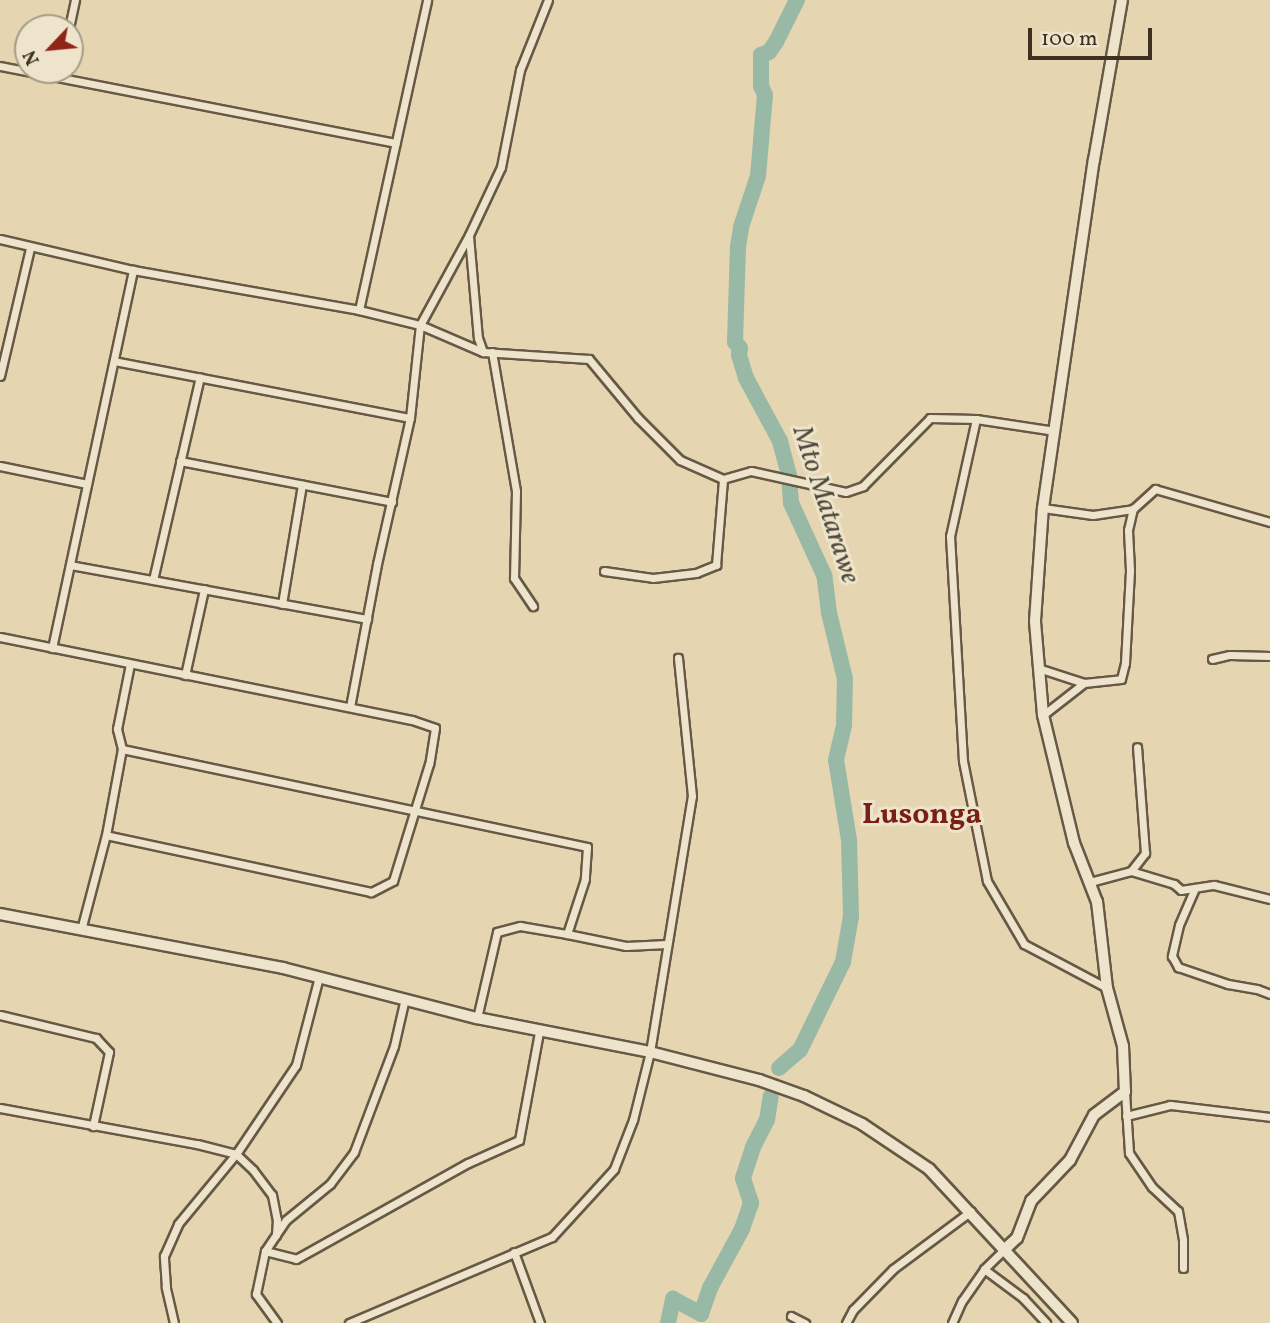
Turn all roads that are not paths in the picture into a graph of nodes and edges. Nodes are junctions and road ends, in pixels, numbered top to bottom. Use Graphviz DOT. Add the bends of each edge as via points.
graph roads {
  1 [pos="427,0"];
  2 [pos="548,0"];
  3 [pos="1122,0"];
  4 [pos="84,80"];
  5 [pos="396,143"];
  6 [pos="469,235"];
  7 [pos="0,239"];
  8 [pos="30,248"];
  9 [pos="134,270"];
  10 [pos="359,310"];
  11 [pos="420,325"];
  12 [pos="0,337"];
  13 [pos="9,339"];
  14 [pos="488,352"];
  15 [pos="114,361"];
  16 [pos="0,376"];
  17 [pos="200,377"];
  18 [pos="410,418"];
  19 [pos="976,419"];
  20 [pos="1055,431"];
  21 [pos="180,461"];
  22 [pos="0,466"];
  23 [pos="723,479"];
  24 [pos="87,484"];
  25 [pos="302,485"];
  26 [pos="392,502"];
  27 [pos="1043,508"];
  28 [pos="1133,509"];
  29 [pos="1270,522"];
  30 [pos="70,565"];
  31 [pos="604,571"];
  32 [pos="153,580"];
  33 [pos="204,589"];
  34 [pos="282,604"];
  35 [pos="533,607"];
  36 [pos="367,619"];
  37 [pos="0,637"];
  38 [pos="52,648"];
  39 [pos="1270,656"];
  40 [pos="678,658"];
  41 [pos="1212,659"];
  42 [pos="130,664"];
  43 [pos="1038,668"];
  44 [pos="185,675"];
  45 [pos="1084,683"];
  46 [pos="350,708"];
  47 [pos="1043,715"];
  48 [pos="1137,747"];
  49 [pos="122,749"];
  50 [pos="413,808"];
  51 [pos="106,835"];
  52 [pos="1131,872"];
  53 [pos="1090,882"];
  54 [pos="1195,888"];
  55 [pos="1270,900"];
  56 [pos="0,914"];
  57 [pos="81,930"];
  58 [pos="567,934"];
  59 [pos="667,944"];
  60 [pos="319,978"];
  61 [pos="1107,988"];
  62 [pos="1270,995"];
  63 [pos="405,998"];
  64 [pos="0,1015"];
  65 [pos="477,1018"];
  66 [pos="539,1032"];
  67 [pos="650,1052"];
  68 [pos="1125,1092"];
  69 [pos="0,1108"];
  70 [pos="1126,1116"];
  71 [pos="1270,1117"];
  72 [pos="93,1126"];
  73 [pos="236,1154"];
  74 [pos="971,1211"];
  75 [pos="275,1236"];
  76 [pos="1005,1250"];
  77 [pos="265,1251"];
  78 [pos="514,1252"];
  79 [pos="1183,1268"];
  80 [pos="984,1269"];
  81 [pos="790,1316"];
  82 [pos="1044,1322"];
  83 [pos="174,1323"];
  84 [pos="276,1323"];
  85 [pos="349,1323"];
  86 [pos="540,1323"];
  87 [pos="805,1323"];
  88 [pos="846,1323"];
  89 [pos="952,1323"];
  90 [pos="1072,1323"];
  1 -- 5 [label="street"];
  2 -- 6 [label="street" via="520,70 501,167"];
  3 -- 20 [label="street"];
  4 -- 5 [label="street"];
  5 -- 10 [label="street"];
  6 -- 11 [label="street"];
  6 -- 14 [label="street" via="478,338"];
  7 -- 8 [label="street"];
  8 -- 9 [label="street"];
  8 -- 13 [label="street"];
  9 -- 10 [label="street"];
  9 -- 15 [label="street"];
  10 -- 11 [label="street"];
  11 -- 14 [label="street"];
  11 -- 18 [label="street"];
  12 -- 13 [label="street"];
  13 -- 16 [label="street"];
  14 -- 23 [label="street" via="589,359 680,460"];
  14 -- 35 [label="street" via="516,491 514,578"];
  15 -- 17 [label="street"];
  15 -- 24 [label="street"];
  17 -- 18 [label="street"];
  17 -- 21 [label="street"];
  18 -- 26 [label="street"];
  19 -- 20 [label="street"];
  19 -- 23 [label="street" via="930,418 863,486 846,492 751,471"];
  19 -- 61 [label="street" via="950,536 963,761 988,881 1024,944"];
  20 -- 27 [label="street"];
  21 -- 25 [label="street"];
  21 -- 32 [label="street"];
  22 -- 24 [label="street"];
  23 -- 31 [label="street" via="716,565 695,573 653,578"];
  24 -- 30 [label="street"];
  25 -- 26 [label="street"];
  25 -- 34 [label="street"];
  26 -- 36 [label="street"];
  27 -- 28 [label="street" via="1093,515"];
  27 -- 43 [label="street" via="1035,621"];
  28 -- 29 [label="street" via="1156,489"];
  28 -- 45 [label="street" via="1128,530 1130,570 1121,679"];
  30 -- 32 [label="street"];
  30 -- 38 [label="street"];
  32 -- 33 [label="street"];
  33 -- 34 [label="street"];
  33 -- 44 [label="street"];
  34 -- 36 [label="street"];
  36 -- 46 [label="street"];
  37 -- 38 [label="street"];
  38 -- 42 [label="street"];
  39 -- 41 [label="street"];
  40 -- 59 [label="street" via="692,796"];
  42 -- 44 [label="street"];
  42 -- 49 [label="street" via="117,729"];
  43 -- 45 [label="street"];
  43 -- 47 [label="street"];
  44 -- 46 [label="street"];
  45 -- 47 [label="street"];
  46 -- 50 [label="street" via="435,728 429,764"];
  47 -- 53 [label="street" via="1074,843"];
  48 -- 52 [label="street" via="1145,853"];
  49 -- 50 [label="street"];
  49 -- 51 [label="street"];
  50 -- 51 [label="street" via="393,881 371,892"];
  50 -- 58 [label="street" via="587,847 585,879"];
  51 -- 57 [label="street"];
  52 -- 53 [label="street"];
  52 -- 54 [label="street" via="1181,890"];
  53 -- 61 [label="street" via="1097,902"];
  54 -- 55 [label="street" via="1223,887"];
  54 -- 62 [label="street" via="1172,956 1178,967"];
  56 -- 57 [label="street"];
  57 -- 60 [label="street"];
  58 -- 59 [label="street" via="626,946"];
  58 -- 65 [label="street" via="520,926 497,932"];
  59 -- 67 [label="street"];
  60 -- 63 [label="street"];
  60 -- 73 [label="street" via="296,1065"];
  61 -- 68 [label="street" via="1123,1046"];
  63 -- 65 [label="street"];
  63 -- 75 [label="street" via="394,1046 354,1152 330,1184 286,1220"];
  64 -- 72 [label="street" via="96,1038 109,1052"];
  65 -- 66 [label="street"];
  66 -- 67 [label="street"];
  66 -- 77 [label="street" via="519,1140 468,1163 296,1259"];
  67 -- 74 [label="street" via="759,1080 862,1124 929,1169"];
  67 -- 78 [label="street" via="633,1120 614,1169 552,1237"];
  68 -- 70 [label="street"];
  68 -- 76 [label="street" via="1094,1115 1070,1160 1031,1201 1026,1222"];
  69 -- 72 [label="street"];
  70 -- 71 [label="street" via="1170,1105"];
  70 -- 79 [label="street" via="1129,1153 1152,1188 1178,1211"];
  72 -- 73 [label="street"];
  73 -- 75 [label="street" via="272,1195"];
  73 -- 83 [label="street" via="178,1224 164,1256"];
  74 -- 76 [label="street"];
  74 -- 88 [label="street" via="892,1269"];
  75 -- 77 [label="street"];
  76 -- 80 [label="street"];
  76 -- 90 [label="street"];
  77 -- 84 [label="street" via="256,1294"];
  78 -- 85 [label="street"];
  78 -- 86 [label="street"];
  80 -- 82 [label="street" via="1023,1298"];
  80 -- 89 [label="street"];
  81 -- 87 [label="street"];
}
